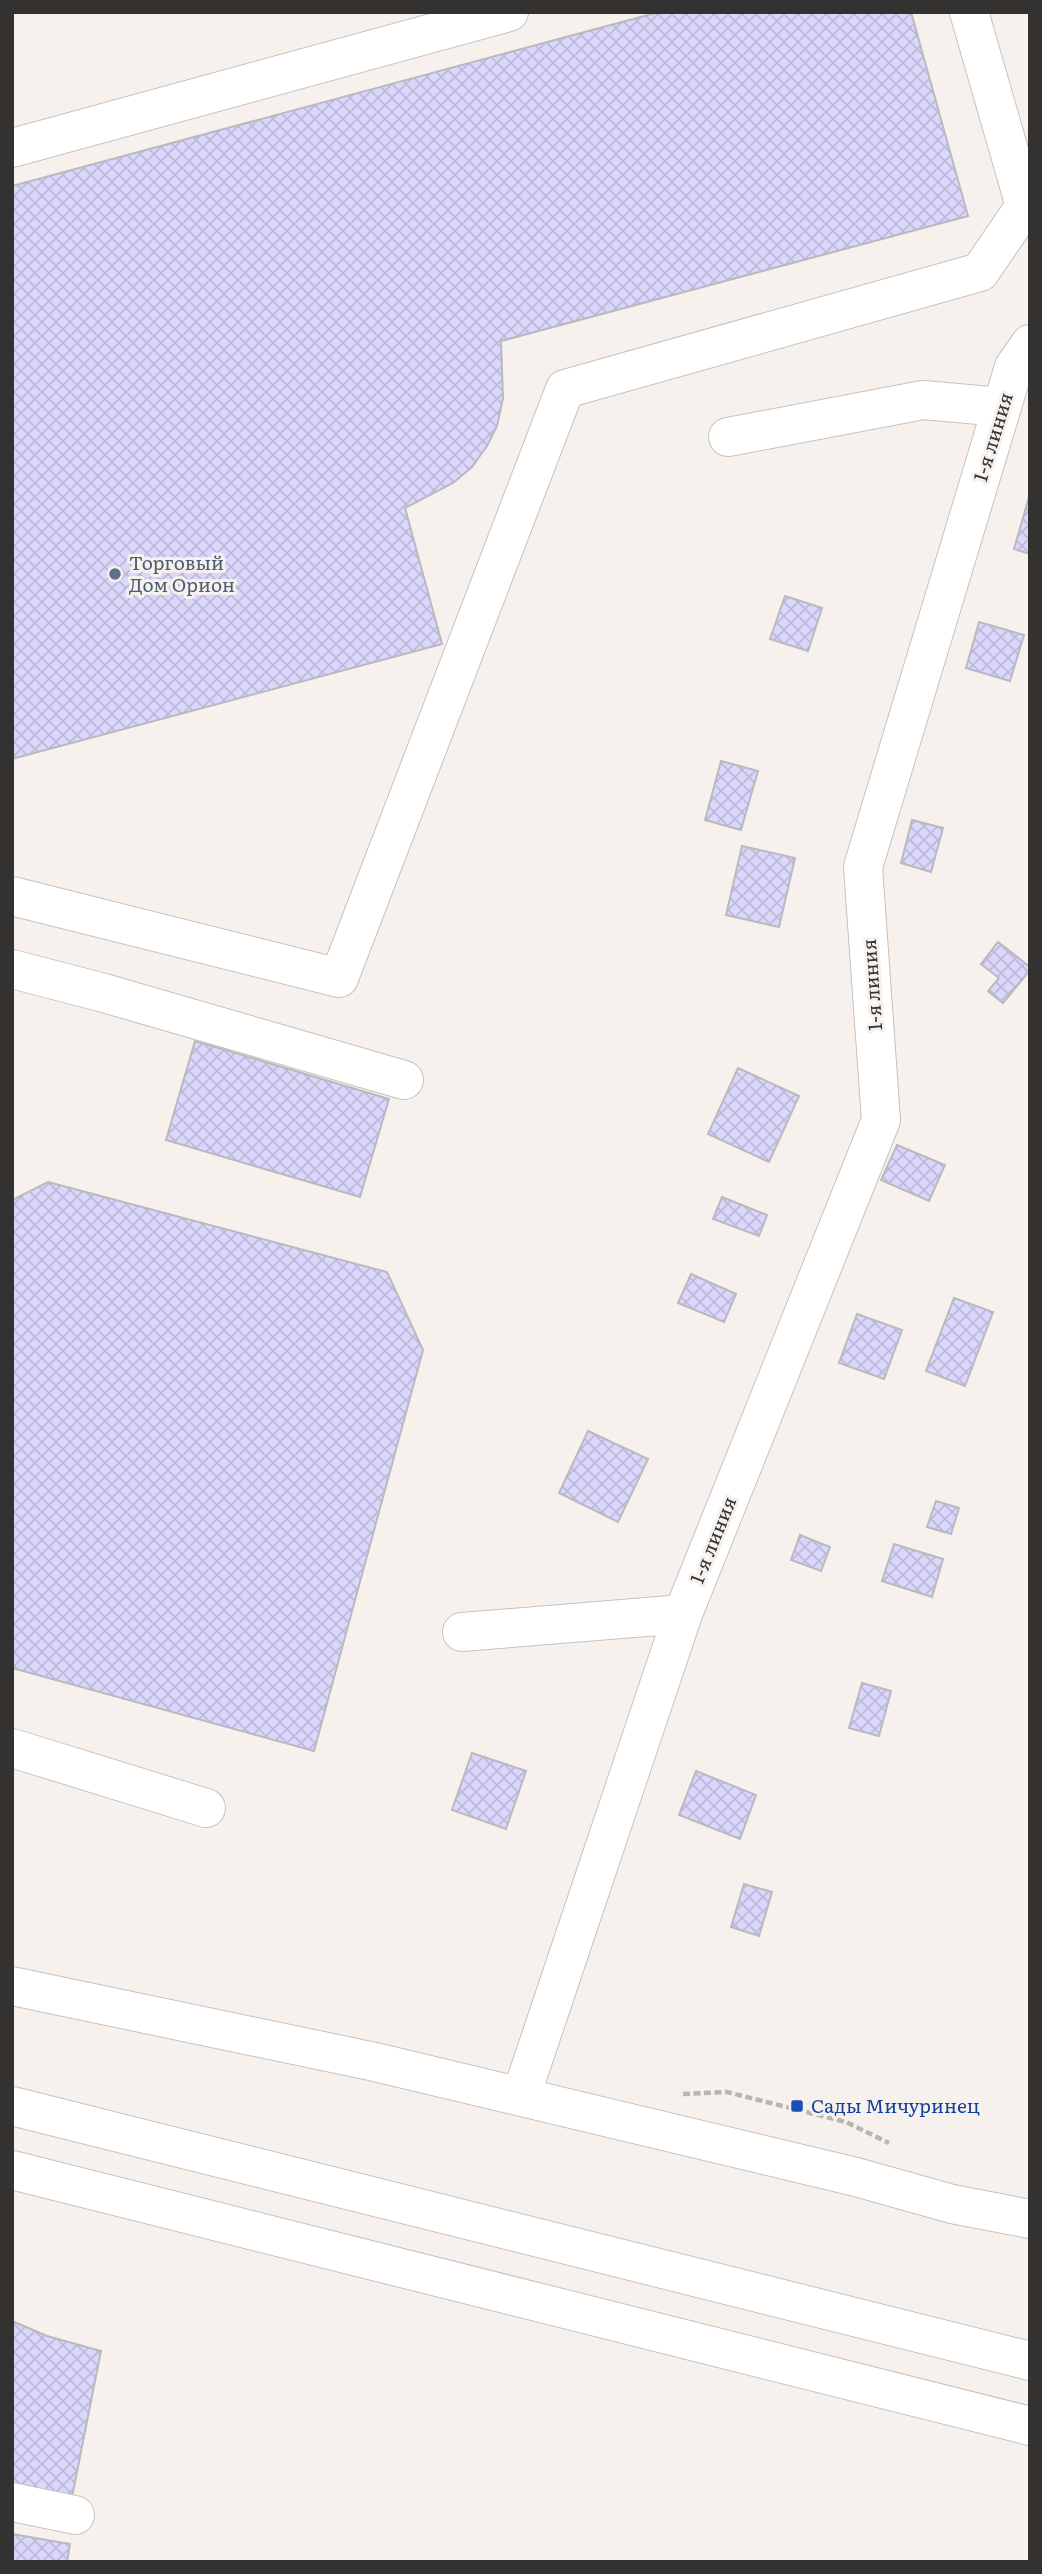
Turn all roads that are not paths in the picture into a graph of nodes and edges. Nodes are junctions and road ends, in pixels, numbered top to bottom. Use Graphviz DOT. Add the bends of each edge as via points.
graph roads {
  1 [pos="509,12"];
  2 [pos="969,12"];
  3 [pos="12,148"];
  4 [pos="1030,344"];
  5 [pos="1002,407"];
  6 [pos="728,437"];
  7 [pos="12,896"];
  8 [pos="12,969"];
  9 [pos="404,1080"];
  10 [pos="683,1614"];
  11 [pos="462,1632"];
  12 [pos="12,1748"];
  13 [pos="206,1808"];
  14 [pos="12,1986"];
  15 [pos="521,2096"];
  16 [pos="12,2106"];
  17 [pos="12,2170"];
  18 [pos="1030,2219"];
  19 [pos="1030,2361"];
  20 [pos="1030,2426"];
  21 [pos="12,2502"];
  22 [pos="75,2515"];
  1 -- 3 [label="main road"];
  2 -- 7 [label="main road" via="1025,206 980,272 565,389 339,978"];
  4 -- 5 [label="main road, 1-я линия" via="1014,367"];
  5 -- 6 [label="main road" via="923,400"];
  5 -- 10 [label="main road, 1-я линия" via="863,867 881,1119"];
  8 -- 9 [label="main road"];
  10 -- 11 [label="main road"];
  10 -- 15 [label="main road, 1-я линия"];
  12 -- 13 [label="main road"];
  14 -- 15 [label="main road"];
  15 -- 18 [label="main road" via="952,2204"];
  16 -- 19 [label="main road"];
  17 -- 20 [label="main road"];
  21 -- 22 [label="main road"];
}
